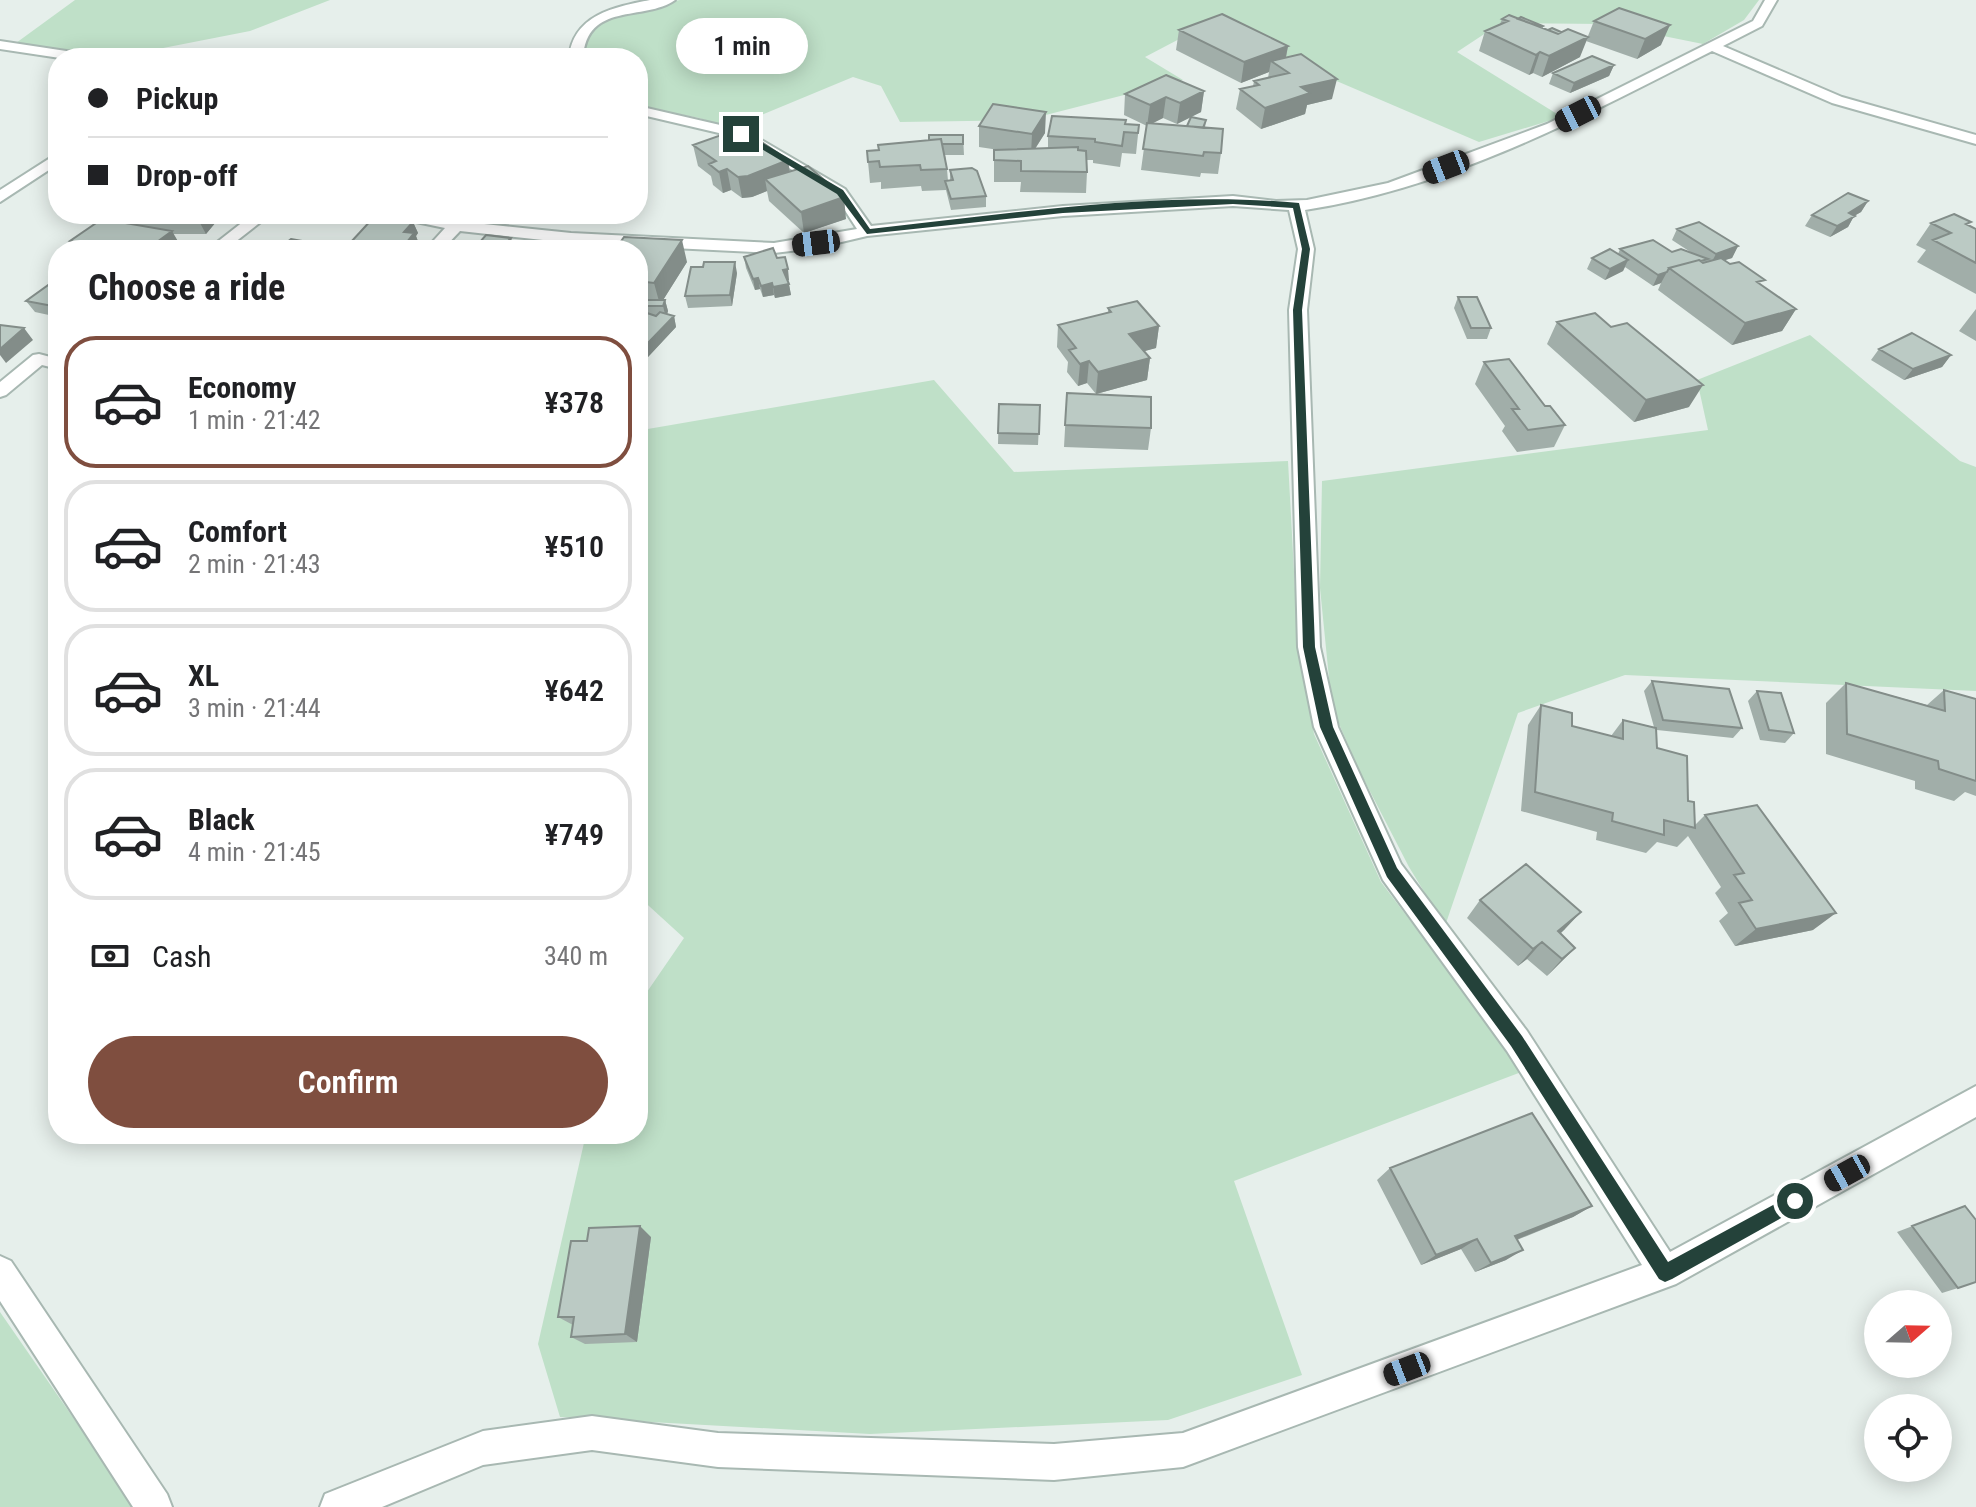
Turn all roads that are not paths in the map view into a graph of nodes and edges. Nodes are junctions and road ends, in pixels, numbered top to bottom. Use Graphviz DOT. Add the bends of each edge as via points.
graph roads {
  1 [pos="669,0"];
  2 [pos="1771,0"];
  3 [pos="0,45"];
  4 [pos="1714,47"];
  5 [pos="576,48"];
  6 [pos="48,52"];
  7 [pos="648,112"];
  8 [pos="1976,140"];
  9 [pos="48,164"];
  10 [pos="0,197"];
  11 [pos="1296,205"];
  12 [pos="250,224"];
  13 [pos="446,224"];
  14 [pos="456,226"];
  15 [pos="867,231"];
  16 [pos="228,240"];
  17 [pos="443,240"];
  18 [pos="567,240"];
  19 [pos="648,246"];
  20 [pos="48,361"];
  21 [pos="0,391"];
  22 [pos="1976,1101"];
  23 [pos="0,1272"];
  24 [pos="1665,1273"];
  25 [pos="154,1507"];
  26 [pos="338,1507"];
  1 -- 5 [label="street" via="594,22 583,29"];
  2 -- 4 [label="street" via="1758,23"];
  3 -- 6 [label="street"];
  4 -- 8 [label="street" via="1837,100"];
  4 -- 11 [label="street" via="1552,127 1392,187"];
  7 -- 15 [label="street" via="741,134 840,192"];
  9 -- 10 [label="street"];
  11 -- 15 [label="street" via="1233,201 1063,211"];
  11 -- 24 [label="street" via="1306,249 1298,310 1309,647 1326,727 1392,872 1517,1041"];
  12 -- 16 [label="street"];
  13 -- 14 [label="street"];
  14 -- 17 [label="street"];
  14 -- 18 [label="street"];
  15 -- 19 [label="street" via="774,248"];
  20 -- 21 [label="street" via="39,359"];
  22 -- 24 [label="street"];
  23 -- 25 [label="street"];
  24 -- 26 [label="street" via="1183,1450 1054,1462 718,1450 592,1433 483,1448"];
}
